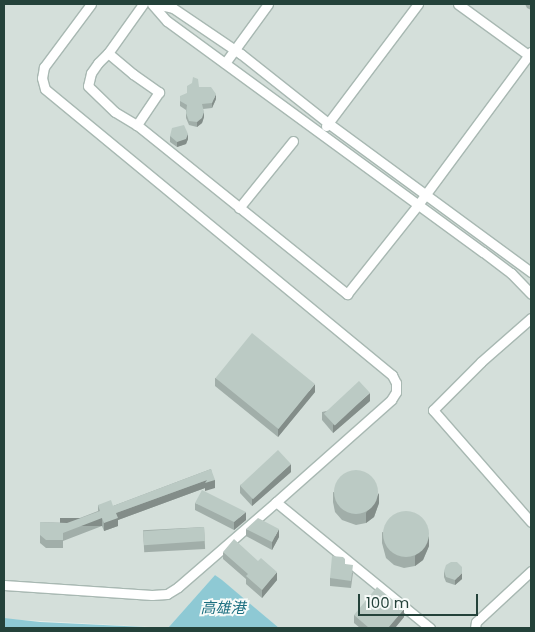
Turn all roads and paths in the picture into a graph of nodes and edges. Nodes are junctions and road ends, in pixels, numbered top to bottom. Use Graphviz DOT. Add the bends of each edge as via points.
graph roads {
  1 [pos="91,4"];
  2 [pos="142,4"];
  3 [pos="154,4"];
  4 [pos="268,4"];
  5 [pos="418,4"];
  6 [pos="458,4"];
  7 [pos="234,50"];
  8 [pos="108,53"];
  9 [pos="530,55"];
  10 [pos="225,63"];
  11 [pos="282,86"];
  12 [pos="272,98"];
  13 [pos="328,123"];
  14 [pos="136,125"];
  15 [pos="321,132"];
  16 [pos="293,141"];
  17 [pos="426,194"];
  18 [pos="417,206"];
  19 [pos="239,208"];
  20 [pos="531,272"];
  21 [pos="531,294"];
  22 [pos="531,318"];
  23 [pos="276,502"];
  24 [pos="531,522"];
  25 [pos="531,571"];
  26 [pos="4,586"];
  27 [pos="430,628"];
  28 [pos="476,628"];
  1 -- 23 [label="lane" via="44,67 45,89 392,376 396,383 396,392 391,400"];
  2 -- 8 [label="lane"];
  3 -- 7 [label="lane" via="173,8"];
  3 -- 10 [label="lane" via="167,22"];
  4 -- 7 [label="lane"];
  5 -- 13 [label="lane"];
  6 -- 9 [label="lane"];
  7 -- 10 [label="lane"];
  7 -- 11 [label="lane"];
  8 -- 14 [label="lane" via="91,73 88,86 115,112"];
  8 -- 14 [label="lane" via="159,92"];
  9 -- 17 [label="lane"];
  10 -- 12 [label="lane"];
  11 -- 12 [label="lane"];
  11 -- 13 [label="lane"];
  12 -- 15 [label="lane"];
  13 -- 15 [label="lane"];
  13 -- 17 [label="lane"];
  14 -- 19 [label="lane"];
  15 -- 18 [label="lane"];
  16 -- 19 [label="lane"];
  17 -- 18 [label="lane"];
  17 -- 20 [label="lane"];
  18 -- 19 [label="lane" via="348,294"];
  18 -- 21 [label="lane" via="511,273"];
  22 -- 24 [label="lane" via="433,410"];
  23 -- 26 [label="lane" via="168,594"];
  23 -- 27 [label="lane"];
  25 -- 28 [label="lane" via="476,622"];
}
